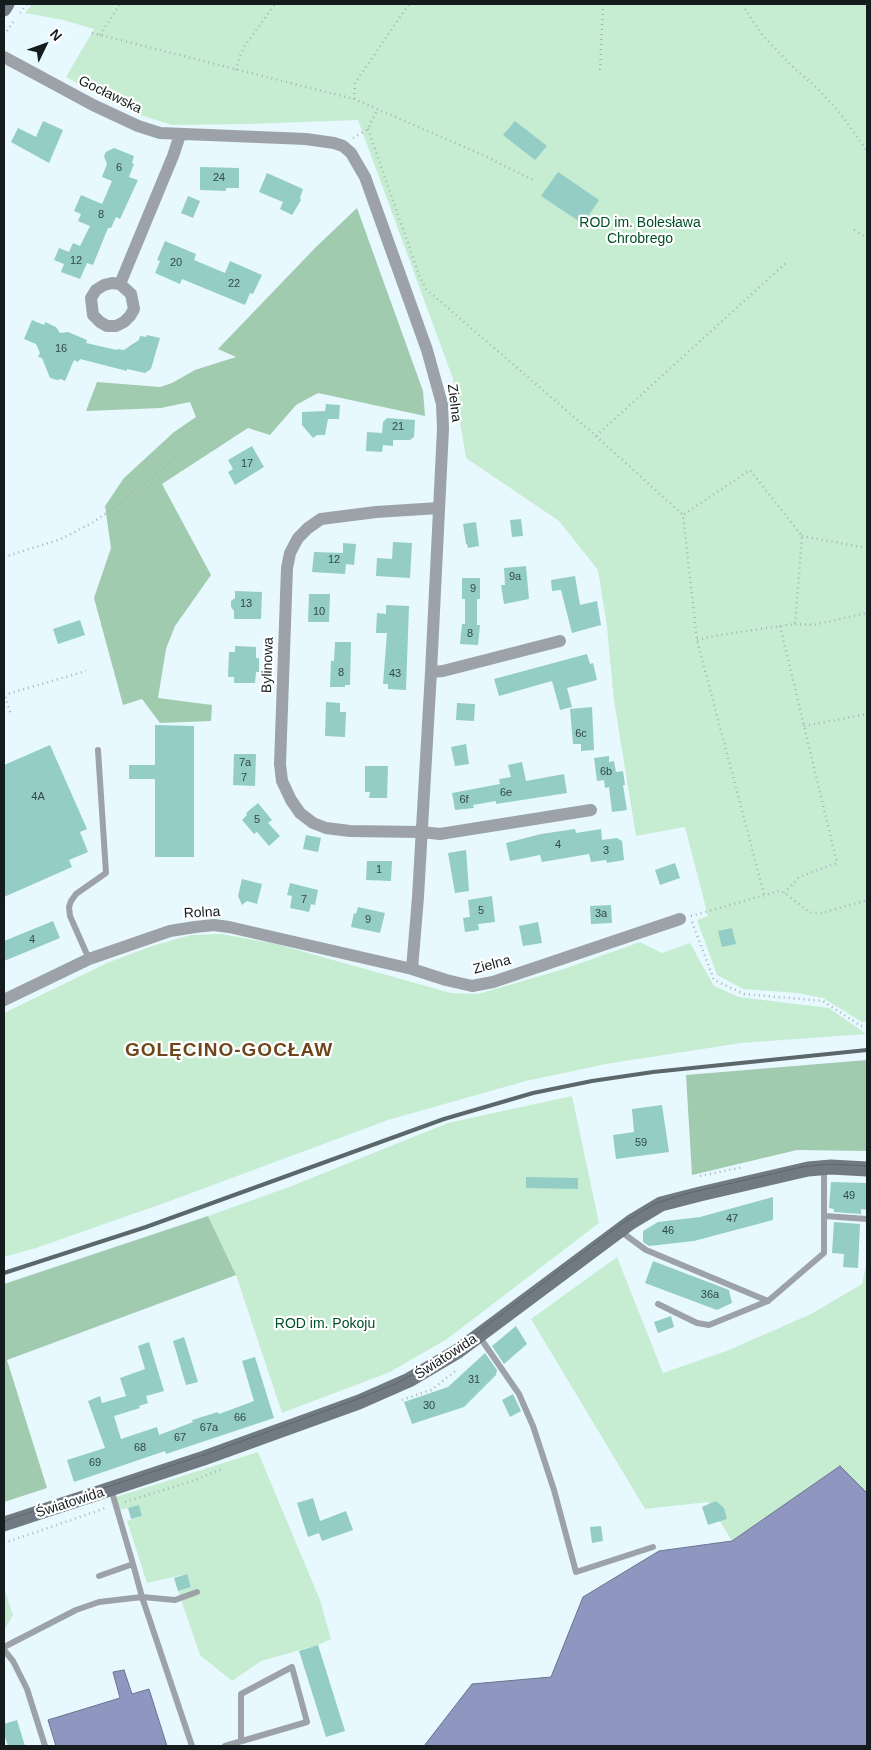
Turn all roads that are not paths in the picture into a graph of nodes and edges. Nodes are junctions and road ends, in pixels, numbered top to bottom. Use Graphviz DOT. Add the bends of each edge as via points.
graph roads {
  1 [pos="7,4"];
  2 [pos="4,8"];
  3 [pos="4,57"];
  4 [pos="180,135"];
  5 [pos="351,153"];
  6 [pos="120,284"];
  7 [pos="439,508"];
  8 [pos="560,641"];
  9 [pos="431,672"];
  10 [pos="98,750"];
  11 [pos="591,810"];
  12 [pos="421,832"];
  13 [pos="685,918"];
  14 [pos="89,959"];
  15 [pos="412,969"];
  16 [pos="4,1000"];
  17 [pos="824,1168"];
  18 [pos="867,1169"];
  19 [pos="825,1216"];
  20 [pos="866,1219"];
  21 [pos="620,1230"];
  22 [pos="768,1301"];
  23 [pos="658,1304"];
  24 [pos="479,1336"];
  25 [pos="111,1489"];
  26 [pos="4,1524"];
  27 [pos="653,1546"];
  28 [pos="133,1564"];
  29 [pos="99,1576"];
  30 [pos="197,1592"];
  31 [pos="142,1597"];
  32 [pos="4,1648"];
  33 [pos="241,1741"];
  34 [pos="45,1746"];
  35 [pos="192,1746"];
  36 [pos="225,1746"];
  1 -- 2 [label="street"];
  3 -- 4 [label="street, Gocławska" via="138,126"];
  4 -- 5 [label="street, Gocławska" via="306,139 334,142"];
  4 -- 6 [label="street"];
  5 -- 7 [label="street, Zielna" via="365,177 442,404"];
  7 -- 9 [label="street, Zielna"];
  7 -- 12 [label="street, Bylinowa" via="322,519 298,538 290,552 287,568 280,764 282,781 291,800 300,813 326,828"];
  8 -- 9 [label="street" via="443,672"];
  9 -- 12 [label="street, Zielna"];
  10 -- 14 [label="lane" via="106,873 76,894 69,907"];
  11 -- 12 [label="street" via="440,834"];
  12 -- 15 [label="street, Zielna"];
  13 -- 15 [label="street, Zielna" via="472,986"];
  14 -- 15 [label="street, Rolna" via="170,932 214,925"];
  14 -- 16 [label="street, Rolna"];
  17 -- 18 [label="street, Światowida"];
  17 -- 19 [label="lane"];
  17 -- 21 [label="street, Światowida" via="670,1201 645,1212"];
  19 -- 20 [label="lane"];
  19 -- 22 [label="lane" via="824,1253"];
  21 -- 22 [label="lane" via="646,1250"];
  21 -- 24 [label="street, Światowida"];
  22 -- 23 [label="lane" via="709,1325 697,1323"];
  24 -- 25 [label="street, Światowida" via="432,1368 381,1393"];
  24 -- 27 [label="lane" via="519,1394 533,1426 576,1572"];
  25 -- 26 [label="street, Światowida"];
  25 -- 28 [label="lane"];
  28 -- 29 [label="lane"];
  28 -- 31 [label="lane"];
  30 -- 31 [label="lane" via="176,1600"];
  31 -- 32 [label="lane" via="99,1602 76,1610"];
  31 -- 35 [label="lane"];
  32 -- 34 [label="lane" via="27,1688"];
  33 -- 33 [label="lane" via="307,1722 292,1667 241,1694"];
  33 -- 36 [label="lane"];
}
